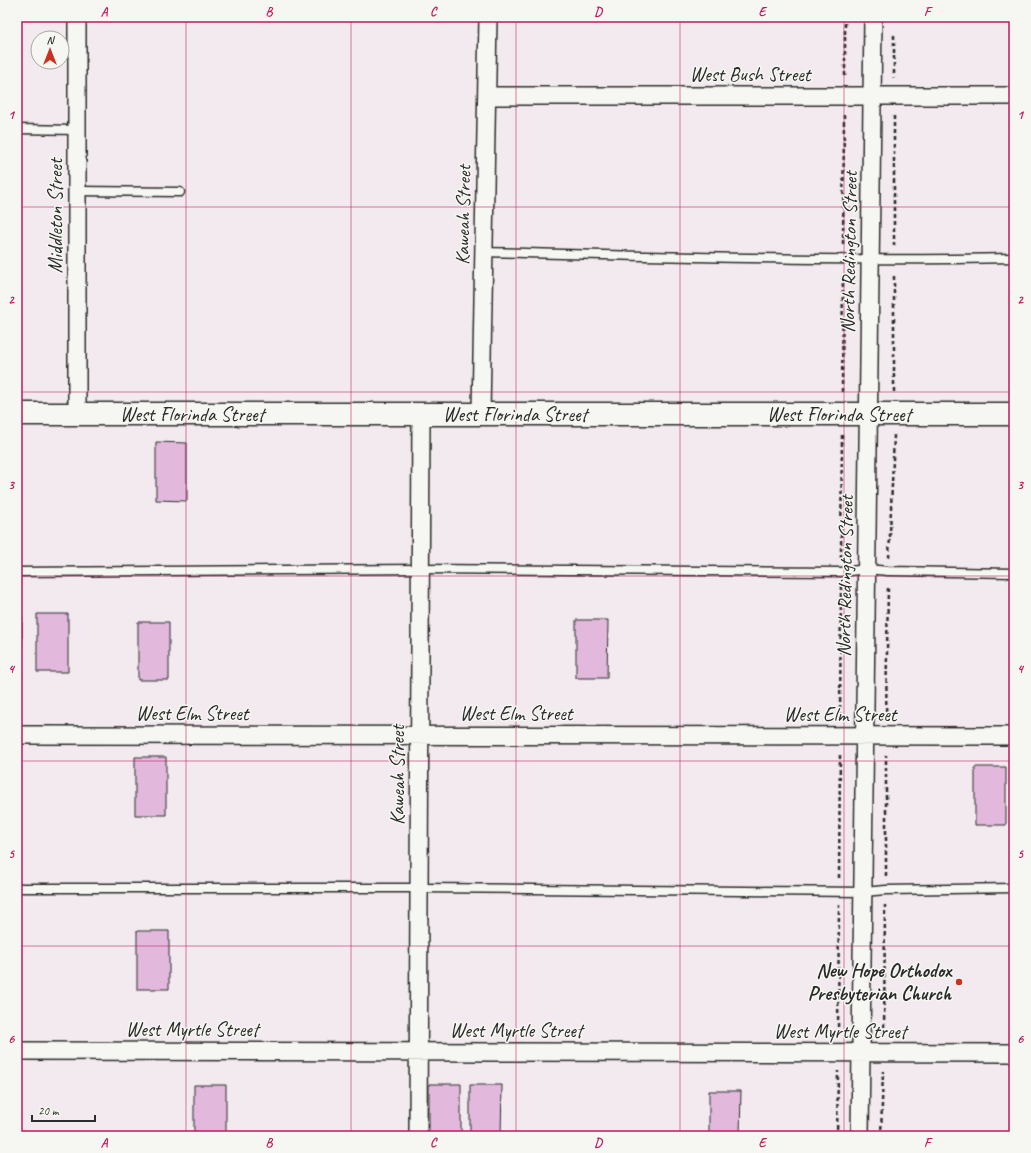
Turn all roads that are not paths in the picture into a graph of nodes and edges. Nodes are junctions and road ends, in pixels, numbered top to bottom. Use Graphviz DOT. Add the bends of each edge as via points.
graph roads {
  1 [pos="77,17"];
  2 [pos="488,17"];
  3 [pos="873,17"];
  4 [pos="487,96"];
  5 [pos="873,96"];
  6 [pos="1014,96"];
  7 [pos="17,129"];
  8 [pos="77,130"];
  9 [pos="77,191"];
  10 [pos="180,192"];
  11 [pos="484,252"];
  12 [pos="1014,258"];
  13 [pos="871,260"];
  14 [pos="17,414"];
  15 [pos="77,414"];
  16 [pos="421,414"];
  17 [pos="482,414"];
  18 [pos="869,414"];
  19 [pos="1014,414"];
  20 [pos="420,569"];
  21 [pos="867,569"];
  22 [pos="17,572"];
  23 [pos="1014,573"];
  24 [pos="17,735"];
  25 [pos="420,735"];
  26 [pos="865,736"];
  27 [pos="1014,736"];
  28 [pos="17,888"];
  29 [pos="419,888"];
  30 [pos="1014,888"];
  31 [pos="863,892"];
  32 [pos="17,1051"];
  33 [pos="418,1052"];
  34 [pos="862,1053"];
  35 [pos="1014,1053"];
  36 [pos="418,1136"];
  37 [pos="860,1136"];
  1 -- 8 [label="street, Middleton Street"];
  2 -- 4 [label="street, Kaweah Street"];
  3 -- 5 [label="street, North Redington Street"];
  4 -- 5 [label="street, West Bush Street"];
  4 -- 11 [label="street, Kaweah Street"];
  5 -- 6 [label="street, West Bush Street"];
  5 -- 13 [label="street, North Redington Street"];
  7 -- 8 [label="lane"];
  8 -- 9 [label="street, Middleton Street"];
  9 -- 10 [label="lane"];
  9 -- 15 [label="street, Middleton Street"];
  11 -- 13 [label="lane"];
  11 -- 17 [label="street, Kaweah Street"];
  12 -- 13 [label="lane"];
  13 -- 18 [label="street, North Redington Street"];
  14 -- 15 [label="street, West Florinda Street"];
  15 -- 16 [label="street, West Florinda Street"];
  16 -- 17 [label="street, West Florinda Street"];
  16 -- 20 [label="street, Kaweah Street"];
  17 -- 18 [label="street, West Florinda Street"];
  18 -- 19 [label="street, West Florinda Street"];
  18 -- 21 [label="street, North Redington Street"];
  20 -- 21 [label="lane" via="841,572"];
  20 -- 22 [label="lane"];
  20 -- 25 [label="street, Kaweah Street"];
  21 -- 23 [label="lane"];
  21 -- 26 [label="street, North Redington Street"];
  24 -- 25 [label="street, West Elm Street"];
  25 -- 26 [label="street, West Elm Street"];
  25 -- 29 [label="street, Kaweah Street"];
  26 -- 27 [label="street, West Elm Street"];
  26 -- 31 [label="street, North Redington Street"];
  28 -- 29 [label="lane"];
  29 -- 31 [label="lane"];
  29 -- 33 [label="street, Kaweah Street"];
  30 -- 31 [label="lane"];
  31 -- 34 [label="street, North Redington Street"];
  32 -- 33 [label="street, West Myrtle Street"];
  33 -- 34 [label="street, West Myrtle Street"];
  33 -- 36 [label="street, Kaweah Street"];
  34 -- 35 [label="street, West Myrtle Street"];
  34 -- 37 [label="street, North Redington Street"];
}
